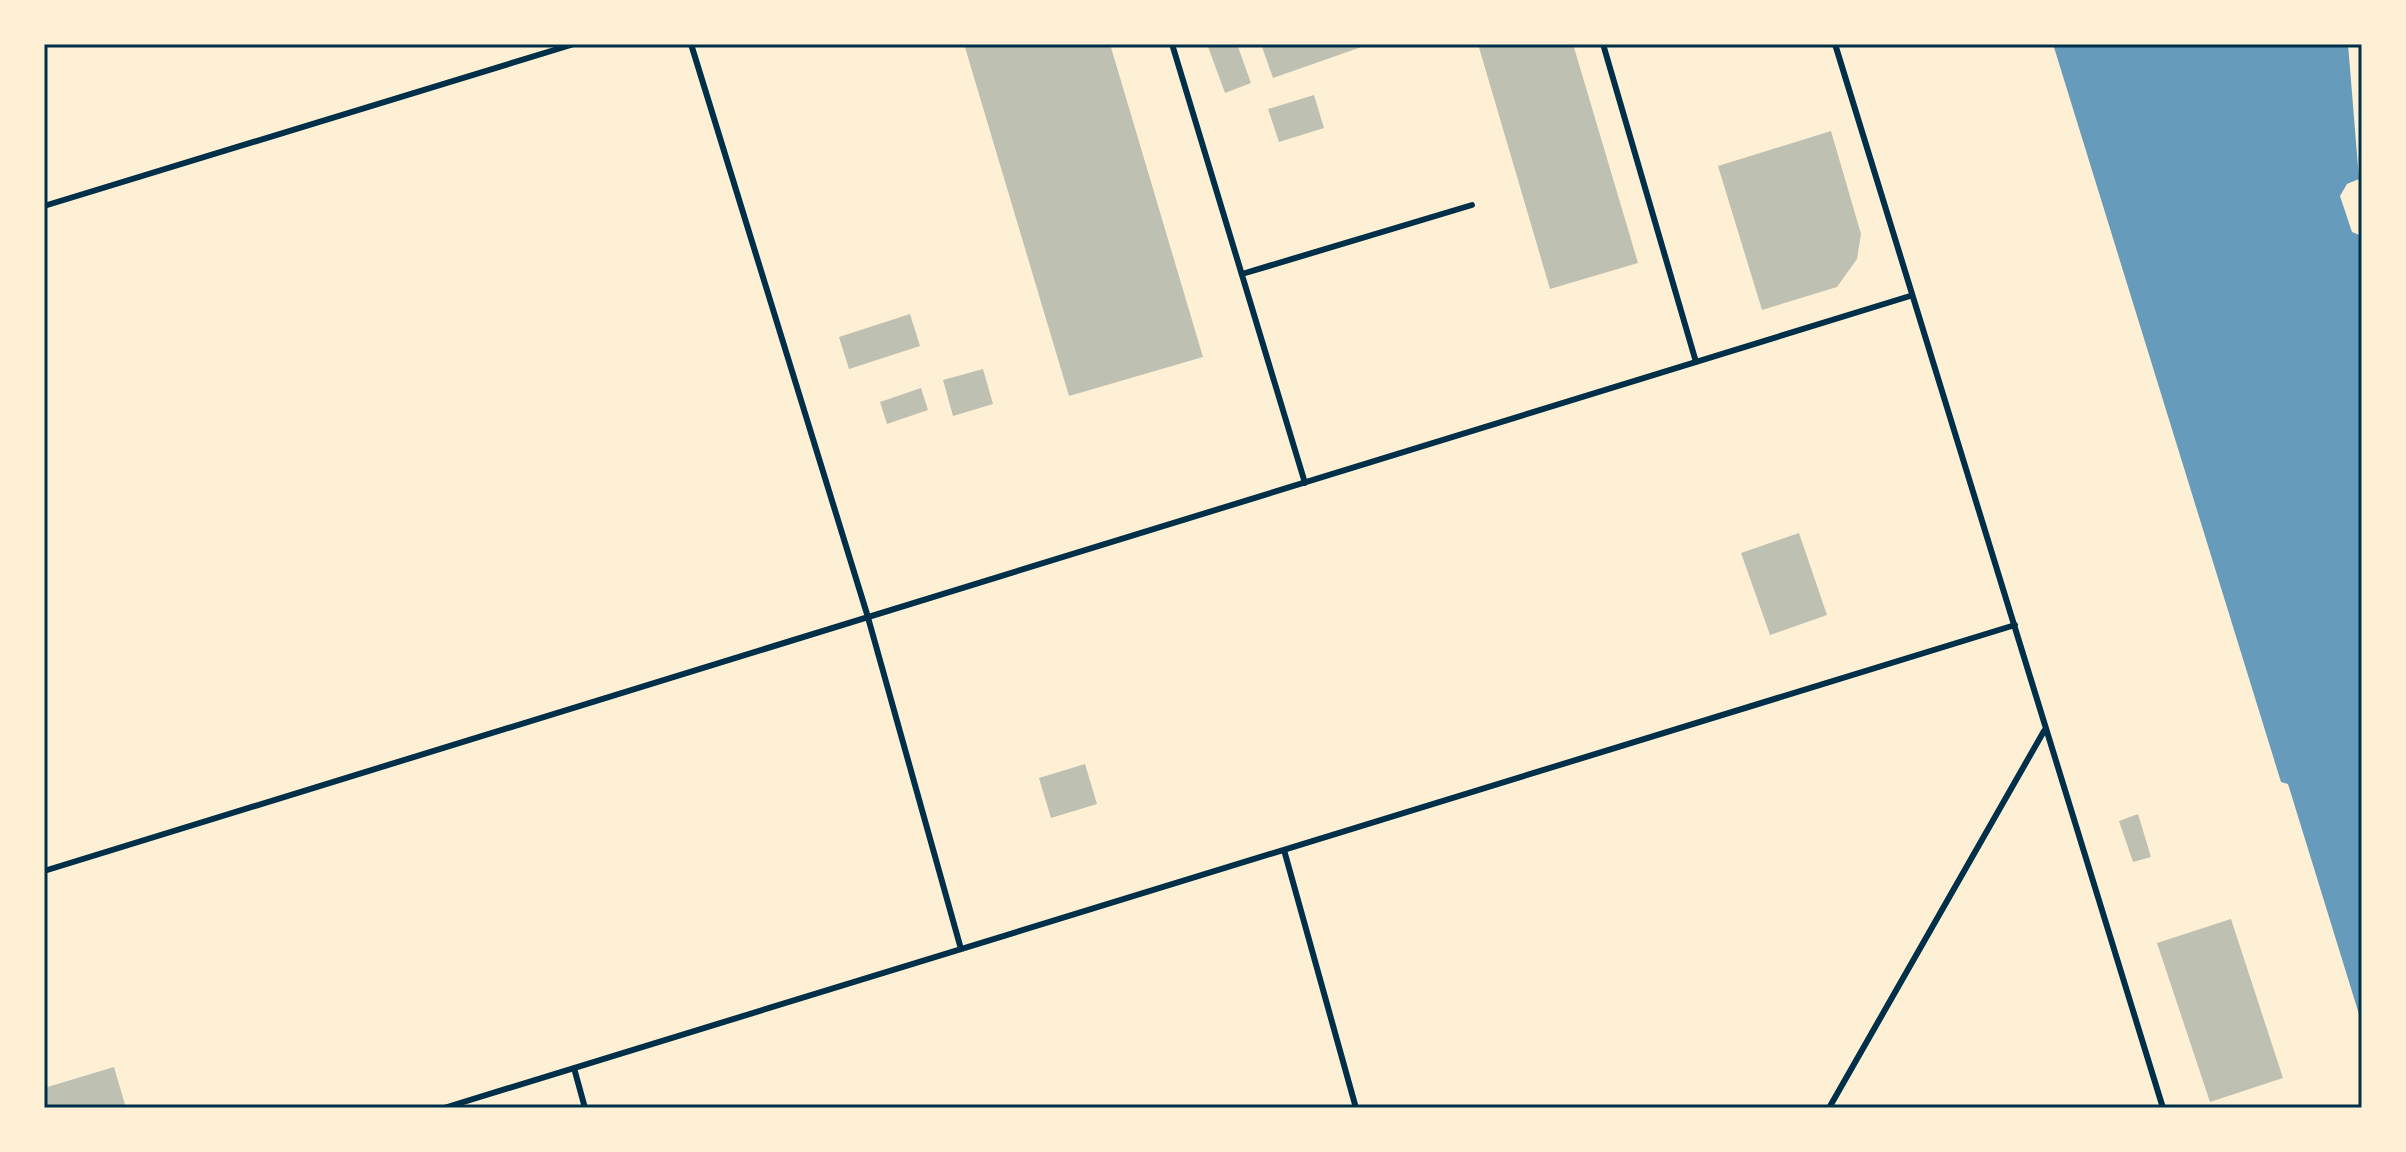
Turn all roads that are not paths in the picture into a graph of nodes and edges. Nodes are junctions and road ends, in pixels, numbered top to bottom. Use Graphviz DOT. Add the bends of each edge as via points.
graph roads {
  1 [pos="574,44"];
  2 [pos="691,44"];
  3 [pos="1172,44"];
  4 [pos="1603,44"];
  5 [pos="1835,44"];
  6 [pos="1472,205"];
  7 [pos="44,206"];
  8 [pos="1242,274"];
  9 [pos="1910,296"];
  10 [pos="1696,362"];
  11 [pos="1305,483"];
  12 [pos="867,614"];
  13 [pos="2015,625"];
  14 [pos="2044,731"];
  15 [pos="1284,850"];
  16 [pos="44,871"];
  17 [pos="961,949"];
  18 [pos="574,1068"];
  19 [pos="444,1108"];
  20 [pos="585,1108"];
  21 [pos="1356,1108"];
  22 [pos="1829,1108"];
  23 [pos="2163,1108"];
  1 -- 7 [label="lane"];
  2 -- 12 [label="lane"];
  3 -- 8 [label="lane"];
  4 -- 10 [label="lane"];
  5 -- 9 [label="lane"];
  6 -- 8 [label="lane"];
  8 -- 11 [label="lane"];
  9 -- 10 [label="lane"];
  9 -- 13 [label="lane"];
  10 -- 11 [label="lane"];
  11 -- 12 [label="lane"];
  12 -- 16 [label="lane"];
  12 -- 17 [label="lane"];
  13 -- 14 [label="lane"];
  13 -- 15 [label="lane"];
  14 -- 22 [label="lane"];
  14 -- 23 [label="lane"];
  15 -- 17 [label="lane"];
  15 -- 21 [label="lane"];
  17 -- 18 [label="lane"];
  18 -- 19 [label="lane"];
  18 -- 20 [label="lane"];
}
